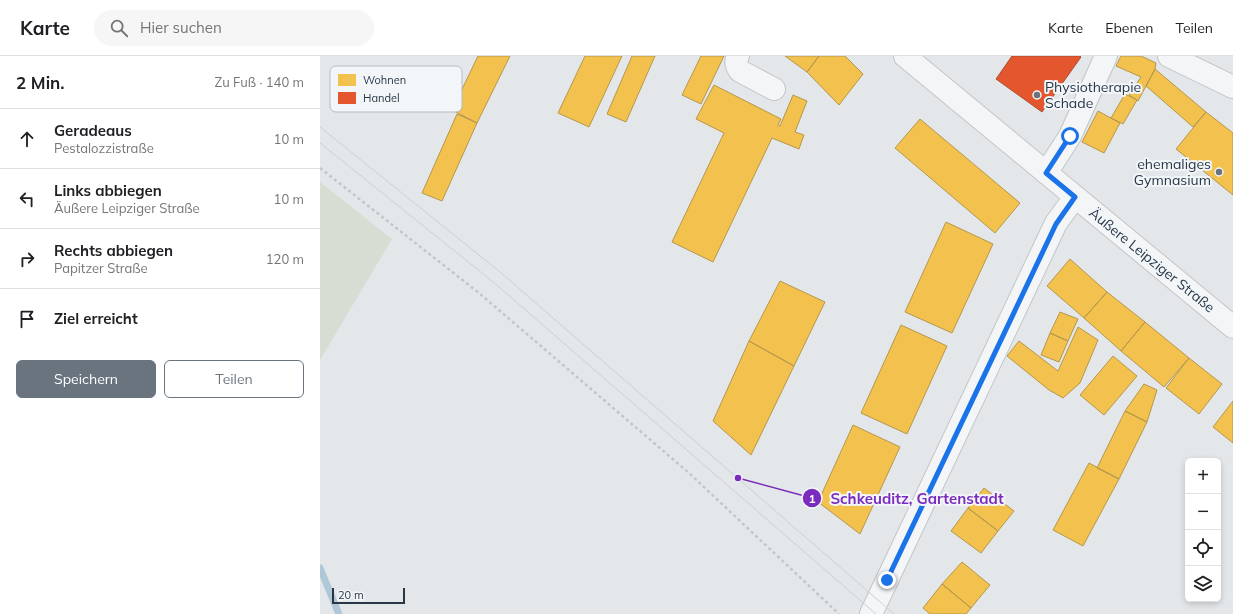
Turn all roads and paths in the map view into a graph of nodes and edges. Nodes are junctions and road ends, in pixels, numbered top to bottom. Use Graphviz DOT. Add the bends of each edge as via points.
graph roads {
  1 [pos="738,56"];
  2 [pos="905,56"];
  3 [pos="1106,56"];
  4 [pos="1169,56"];
  5 [pos="1233,87"];
  6 [pos="774,89"];
  7 [pos="320,168"];
  8 [pos="1046,173"];
  9 [pos="1075,197"];
  10 [pos="1231,323"];
  11 [pos="839,614"];
  12 [pos="871,614"];
  1 -- 6 [label="street" via="736,60 740,71"];
  2 -- 8 [label="street, Äußere Leipziger Straße"];
  3 -- 8 [label="street" via="1070,136"];
  4 -- 5 [label="street"];
  7 -- 11 [label="path" via="479,293 689,473"];
  8 -- 9 [label="street, Äußere Leipziger Straße"];
  9 -- 10 [label="street, Äußere Leipziger Straße"];
  9 -- 12 [label="street" via="1056,224"];
}
